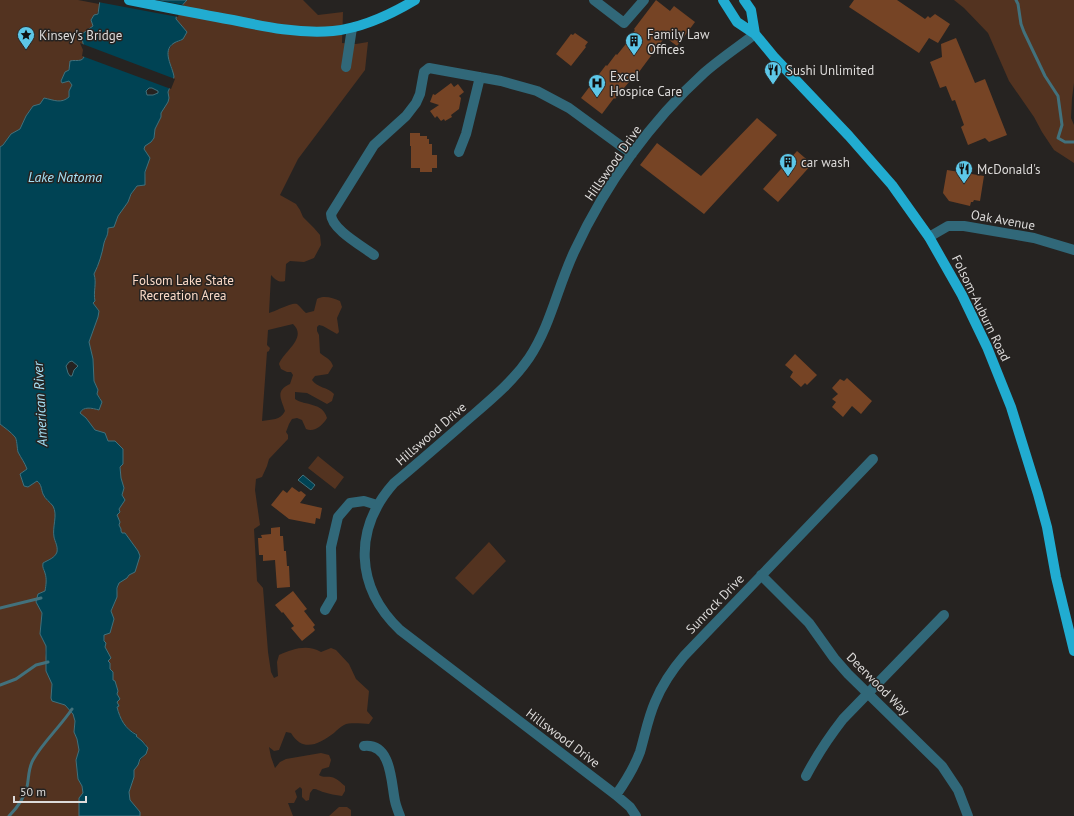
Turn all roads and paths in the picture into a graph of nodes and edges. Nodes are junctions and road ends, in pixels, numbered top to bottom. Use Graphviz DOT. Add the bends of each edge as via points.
graph roads {
  1 [pos="129,0"];
  2 [pos="415,0"];
  3 [pos="594,0"];
  4 [pos="644,0"];
  5 [pos="723,0"];
  6 [pos="744,0"];
  7 [pos="352,28"];
  8 [pos="755,34"];
  9 [pos="346,66"];
  10 [pos="480,77"];
  11 [pos="459,152"];
  12 [pos="632,154"];
  13 [pos="929,237"];
  14 [pos="1074,250"];
  15 [pos="374,255"];
  16 [pos="873,459"];
  17 [pos="377,505"];
  18 [pos="761,575"];
  19 [pos="325,610"];
  20 [pos="944,615"];
  21 [pos="1074,651"];
  22 [pos="868,694"];
  23 [pos="364,746"];
  24 [pos="806,776"];
  25 [pos="616,795"];
  26 [pos="400,816"];
  27 [pos="636,816"];
  28 [pos="968,816"];
  1 -- 7 [label="main road" via="268,27 312,32"];
  2 -- 7 [label="main road" via="385,16"];
  3 -- 4 [label="street" via="624,23"];
  5 -- 8 [label="main road, Folsom-Auburn Road" via="737,22"];
  6 -- 8 [label="main road" via="751,10"];
  7 -- 9 [label="street"];
  8 -- 12 [label="street, Hillswood Drive" via="724,57 685,92"];
  8 -- 13 [label="main road, Folsom-Auburn Road" via="850,136 892,185"];
  10 -- 11 [label="street"];
  10 -- 12 [label="street" via="525,86 549,96"];
  10 -- 15 [label="street" via="430,68 426,70 416,103 406,116 374,145 331,214 336,227"];
  12 -- 17 [label="street, Hillswood Drive" via="587,224 562,279 539,341 529,358 503,389 394,483"];
  13 -- 14 [label="street, Oak Avenue" via="948,226 964,226 1034,238"];
  13 -- 21 [label="main road, Folsom-Auburn Road" via="962,295 987,347 1011,407 1038,494"];
  16 -- 18 [label="street, Sunrock Drive"];
  17 -- 19 [label="street" via="364,501 350,504 338,517 331,546 332,598"];
  17 -- 25 [label="street, Hillswood Drive" via="367,530 364,558 369,585 390,620"];
  18 -- 22 [label="street, Deerwood Way" via="804,617 834,658"];
  18 -- 25 [label="street, Sunrock Drive" via="672,670 655,702 633,768"];
  20 -- 22 [label="street"];
  22 -- 24 [label="street" via="829,737"];
  22 -- 28 [label="street, Deerwood Way" via="942,766 958,790"];
  23 -- 26 [label="street" via="378,750 387,760"];
  25 -- 27 [label="street, Hillswood Drive"];
}
